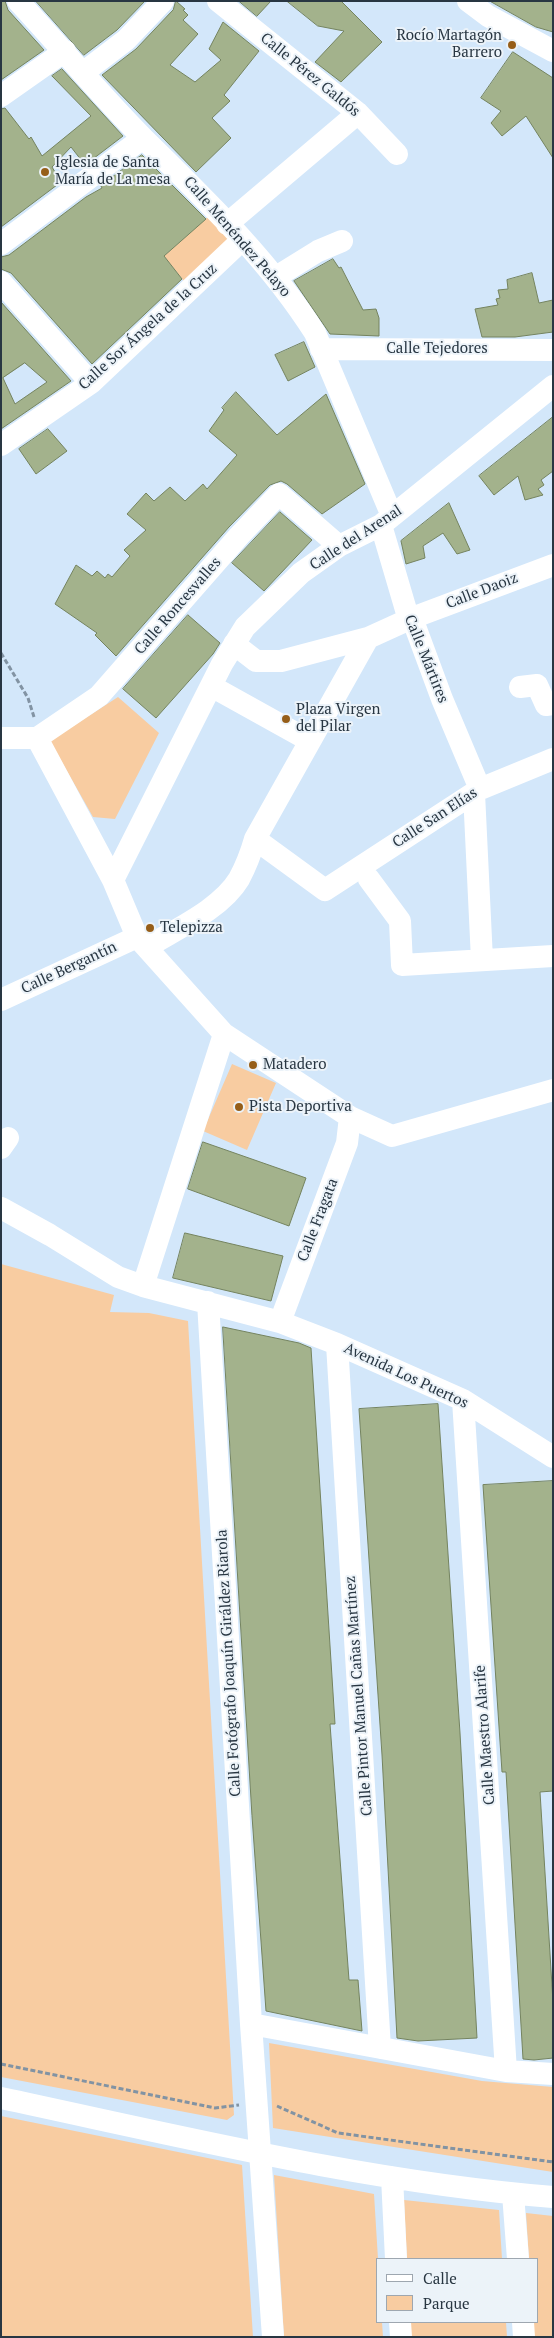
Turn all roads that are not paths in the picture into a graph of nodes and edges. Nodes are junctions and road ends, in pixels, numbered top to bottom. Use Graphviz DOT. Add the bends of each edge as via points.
graph roads {
  1 [pos="18,1"];
  2 [pos="163,1"];
  3 [pos="218,1"];
  4 [pos="468,1"];
  5 [pos="65,51"];
  6 [pos="553,51"];
  7 [pos="84,72"];
  8 [pos="1,96"];
  9 [pos="358,114"];
  10 [pos="143,138"];
  11 [pos="397,154"];
  12 [pos="227,224"];
  13 [pos="242,240"];
  14 [pos="342,241"];
  15 [pos="1,244"];
  16 [pos="276,278"];
  17 [pos="1,282"];
  18 [pos="321,349"];
  19 [pos="553,350"];
  20 [pos="91,383"];
  21 [pos="553,386"];
  22 [pos="1,445"];
  23 [pos="387,521"];
  24 [pos="339,546"];
  25 [pos="553,565"];
  26 [pos="412,618"];
  27 [pos="368,638"];
  28 [pos="234,644"];
  29 [pos="211,686"];
  30 [pos="520,688"];
  31 [pos="553,704"];
  32 [pos="1,738"];
  33 [pos="37,738"];
  34 [pos="310,741"];
  35 [pos="553,759"];
  36 [pos="477,791"];
  37 [pos="255,839"];
  38 [pos="369,879"];
  39 [pos="113,880"];
  40 [pos="142,942"];
  41 [pos="553,956"];
  42 [pos="482,960"];
  43 [pos="1,1000"];
  44 [pos="224,1034"];
  45 [pos="553,1090"];
  46 [pos="350,1117"];
  47 [pos="1,1208"];
  48 [pos="143,1286"];
  49 [pos="208,1302"];
  50 [pos="280,1322"];
  51 [pos="337,1344"];
  52 [pos="464,1400"];
  53 [pos="553,1457"];
  54 [pos="251,2024"];
  55 [pos="380,2048"];
  56 [pos="506,2071"];
  57 [pos="553,2074"];
  58 [pos="1,2098"];
  59 [pos="261,2153"];
  60 [pos="392,2177"];
  61 [pos="513,2194"];
  62 [pos="553,2197"];
  63 [pos="396,2258"];
  64 [pos="518,2258"];
  65 [pos="400,2323"];
  66 [pos="522,2323"];
  67 [pos="273,2337"];
  68 [pos="401,2337"];
  69 [pos="524,2337"];
  1 -- 5 [label="street, Calle Menéndez Pelayo"];
  2 -- 7 [label="street" via="126,40"];
  3 -- 9 [label="street, Calle Pérez Galdós"];
  4 -- 6 [label="street" via="488,16"];
  5 -- 7 [label="street, Calle Menéndez Pelayo"];
  5 -- 8 [label="street"];
  7 -- 10 [label="street, Calle Menéndez Pelayo"];
  9 -- 11 [label="street, Calle Pérez Galdós"];
  9 -- 12 [label="street"];
  10 -- 12 [label="street, Calle Menéndez Pelayo" via="179,171"];
  10 -- 15 [label="street"];
  12 -- 13 [label="street, Calle Menéndez Pelayo"];
  13 -- 16 [label="street, Calle Menéndez Pelayo"];
  13 -- 20 [label="street, Calle Sor Ángela de la Cruz"];
  14 -- 16 [label="street" via="318,251"];
  16 -- 18 [label="street, Calle Menéndez Pelayo" via="315,333"];
  17 -- 20 [label="street"];
  18 -- 19 [label="street, Calle Tejedores"];
  18 -- 23 [label="street, Calle Menéndez Pelayo"];
  20 -- 22 [label="street, Calle Sor Ángela de la Cruz"];
  21 -- 23 [label="street, Calle del Arenal"];
  23 -- 24 [label="street, Calle del Arenal"];
  23 -- 26 [label="street, Calle Mártires" via="406,610"];
  24 -- 28 [label="street, Calle del Arenal" via="301,574 245,627"];
  24 -- 33 [label="street, Calle Roncesvalles" via="279,494 238,536 99,696"];
  25 -- 26 [label="street, Calle Daoiz"];
  26 -- 27 [label="street, Calle Daoiz"];
  26 -- 36 [label="street, Calle Mártires"];
  27 -- 28 [label="street, Calle Daoiz" via="281,661 256,661"];
  27 -- 34 [label="street, Calle Bergantín"];
  28 -- 29 [label="street, Calle del Arenal"];
  29 -- 34 [label="street"];
  29 -- 39 [label="street, Calle del Arenal"];
  30 -- 31 [label="street" via="536,685 546,705"];
  32 -- 33 [label="street"];
  33 -- 39 [label="street"];
  34 -- 37 [label="street, Calle Bergantín"];
  35 -- 36 [label="street, Calle San Elías"];
  36 -- 37 [label="street, Calle San Elías" via="324,890"];
  36 -- 42 [label="street"];
  37 -- 40 [label="street, Calle Bergantín" via="238,880 212,907"];
  38 -- 42 [label="street" via="400,921 402,965"];
  39 -- 40 [label="street"];
  40 -- 43 [label="street, Calle Bergantín"];
  40 -- 44 [label="street"];
  41 -- 42 [label="street"];
  44 -- 46 [label="street"];
  44 -- 48 [label="street"];
  45 -- 46 [label="street" via="392,1136"];
  46 -- 50 [label="street, Calle Fragata" via="347,1142"];
  47 -- 48 [label="street, Avenida Los Puertos" via="118,1277"];
  48 -- 49 [label="street, Avenida Los Puertos"];
  49 -- 50 [label="street, Avenida Los Puertos"];
  49 -- 54 [label="street, Calle Fotógrafo Joaquín Giráldez Riarola"];
  50 -- 51 [label="street, Avenida Los Puertos"];
  51 -- 52 [label="street, Avenida Los Puertos"];
  51 -- 55 [label="street, Calle Pintor Manuel Cañas Martínez"];
  52 -- 53 [label="street, Avenida Los Puertos"];
  52 -- 56 [label="street, Calle Maestro Alarife"];
  54 -- 55 [label="street"];
  54 -- 59 [label="street, Calle Fotógrafo Joaquín Giráldez Riarola"];
  55 -- 56 [label="street"];
  56 -- 57 [label="street"];
  58 -- 59 [label="street"];
  59 -- 60 [label="street"];
  59 -- 67 [label="street, Calle Fotógrafo Joaquín Giráldez Riarola"];
  60 -- 61 [label="street"];
  60 -- 63 [label="street"];
  61 -- 62 [label="street"];
  61 -- 64 [label="street"];
  65 -- 68 [label="street"];
  66 -- 69 [label="street"];
}
